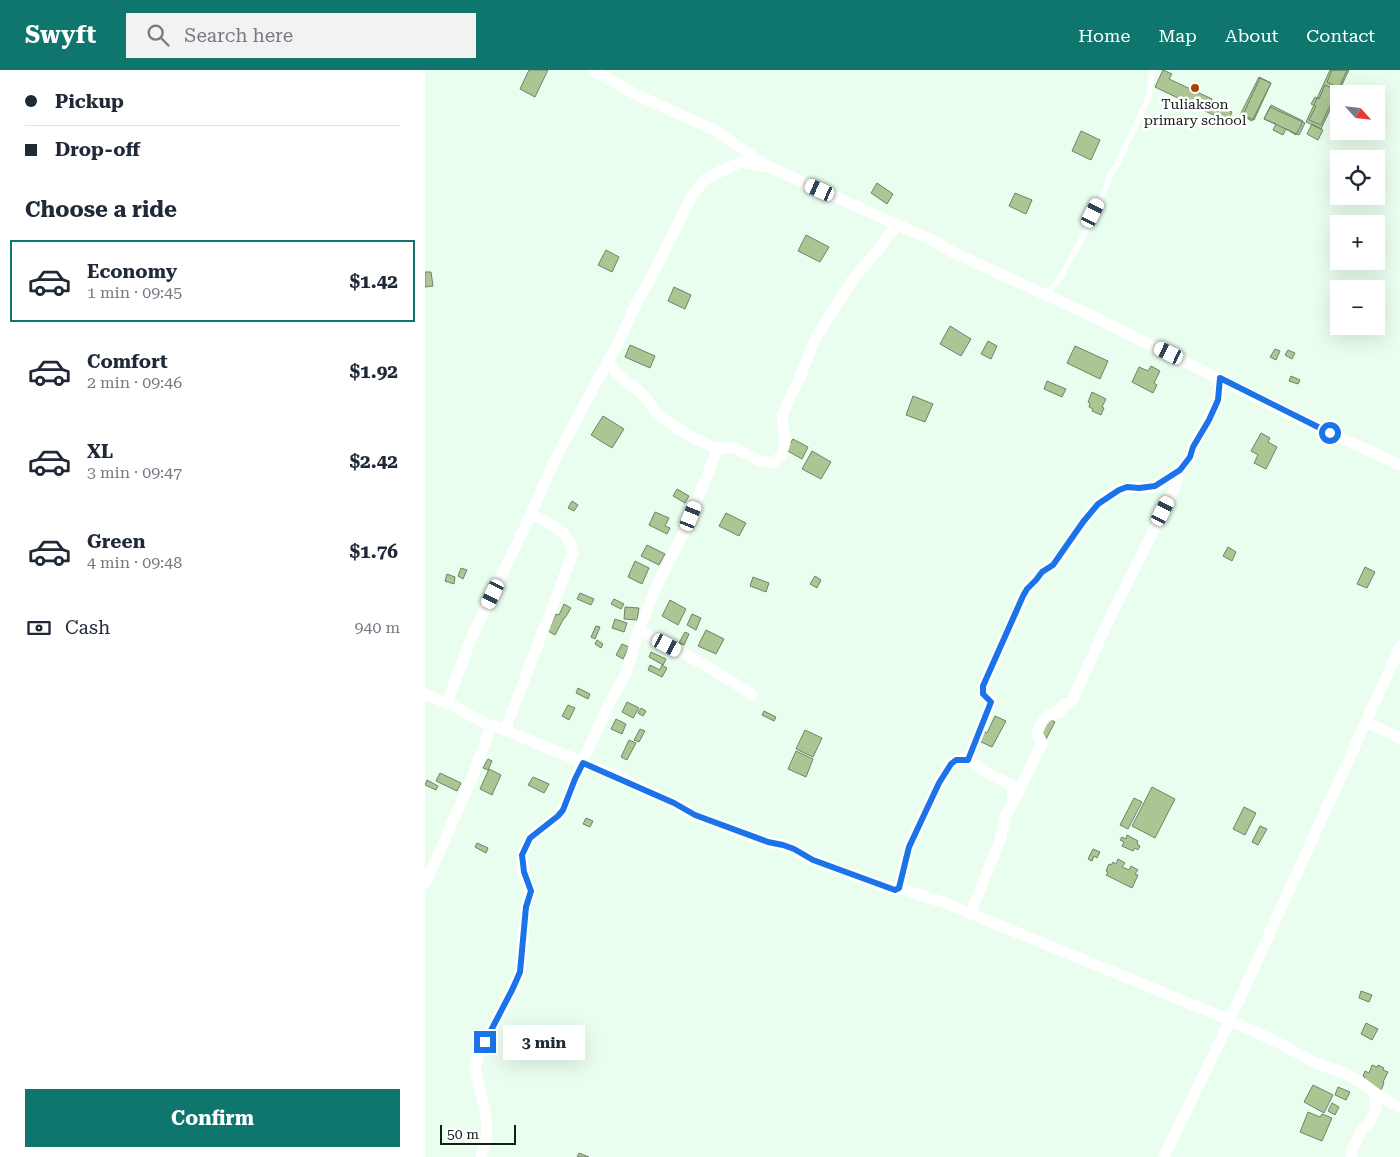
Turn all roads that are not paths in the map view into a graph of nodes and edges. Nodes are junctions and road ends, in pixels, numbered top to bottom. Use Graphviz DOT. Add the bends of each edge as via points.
graph roads {
  1 [pos="592,70"];
  2 [pos="1153,70"];
  3 [pos="767,166"];
  4 [pos="898,226"];
  5 [pos="1047,295"];
  6 [pos="608,361"];
  7 [pos="1220,378"];
  8 [pos="719,448"];
  9 [pos="1400,465"];
  10 [pos="1180,470"];
  11 [pos="531,514"];
  12 [pos="639,630"];
  13 [pos="1400,647"];
  14 [pos="425,694"];
  15 [pos="752,695"];
  16 [pos="447,703"];
  17 [pos="1366,722"];
  18 [pos="491,726"];
  19 [pos="507,731"];
  20 [pos="1400,738"];
  21 [pos="968,760"];
  22 [pos="583,763"];
  23 [pos="1013,803"];
  24 [pos="425,884"];
  25 [pos="899,888"];
  26 [pos="970,914"];
  27 [pos="1230,1020"];
  28 [pos="1374,1092"];
  29 [pos="1400,1108"];
  30 [pos="481,1157"];
  31 [pos="1165,1157"];
  32 [pos="1352,1157"];
  1 -- 3 [label="street" via="639,96 714,130"];
  2 -- 5 [label="lane" via="1149,78 1149,96 1103,195 1064,272"];
  3 -- 4 [label="street"];
  3 -- 6 [label="street" via="741,162 707,178 693,194"];
  4 -- 5 [label="street"];
  4 -- 8 [label="street" via="853,279 815,339 782,416 785,443 781,456 773,463 765,463 727,446"];
  5 -- 7 [label="street"];
  6 -- 8 [label="street" via="618,376 642,393 657,414 692,437"];
  6 -- 11 [label="street" via="555,459"];
  7 -- 9 [label="street"];
  7 -- 10 [label="street" via="1218,400 1190,457"];
  8 -- 12 [label="street"];
  10 -- 21 [label="street" via="1155,486 1127,487 1098,504 1053,565 1027,589 983,686 983,694 991,702"];
  10 -- 23 [label="street" via="1171,496 1107,622 1071,703 1064,704 1060,712 1051,713 1043,719 1037,733 1042,743"];
  11 -- 16 [label="street" via="470,642"];
  11 -- 19 [label="street" via="567,536 573,553"];
  12 -- 15 [label="street" via="702,663"];
  12 -- 22 [label="street" via="626,674 610,701"];
  13 -- 17 [label="street"];
  14 -- 16 [label="street"];
  16 -- 18 [label="street"];
  17 -- 20 [label="street"];
  17 -- 27 [label="street"];
  18 -- 19 [label="street"];
  18 -- 24 [label="street" via="472,778"];
  19 -- 22 [label="street"];
  21 -- 23 [label="street" via="1012,784"];
  21 -- 25 [label="street" via="956,760 939,783 909,847"];
  22 -- 25 [label="street" via="695,815 788,847 813,860 895,890"];
  22 -- 30 [label="street" via="563,810 530,838 522,855 531,891 526,907 520,972 478,1056 475,1069 486,1116 487,1138"];
  23 -- 26 [label="street" via="1006,814 1000,840"];
  25 -- 26 [label="street"];
  26 -- 27 [label="street"];
  27 -- 28 [label="street" via="1311,1061 1349,1075"];
  27 -- 31 [label="street"];
  28 -- 29 [label="street"];
  28 -- 32 [label="street" via="1375,1111 1351,1152"];
}
